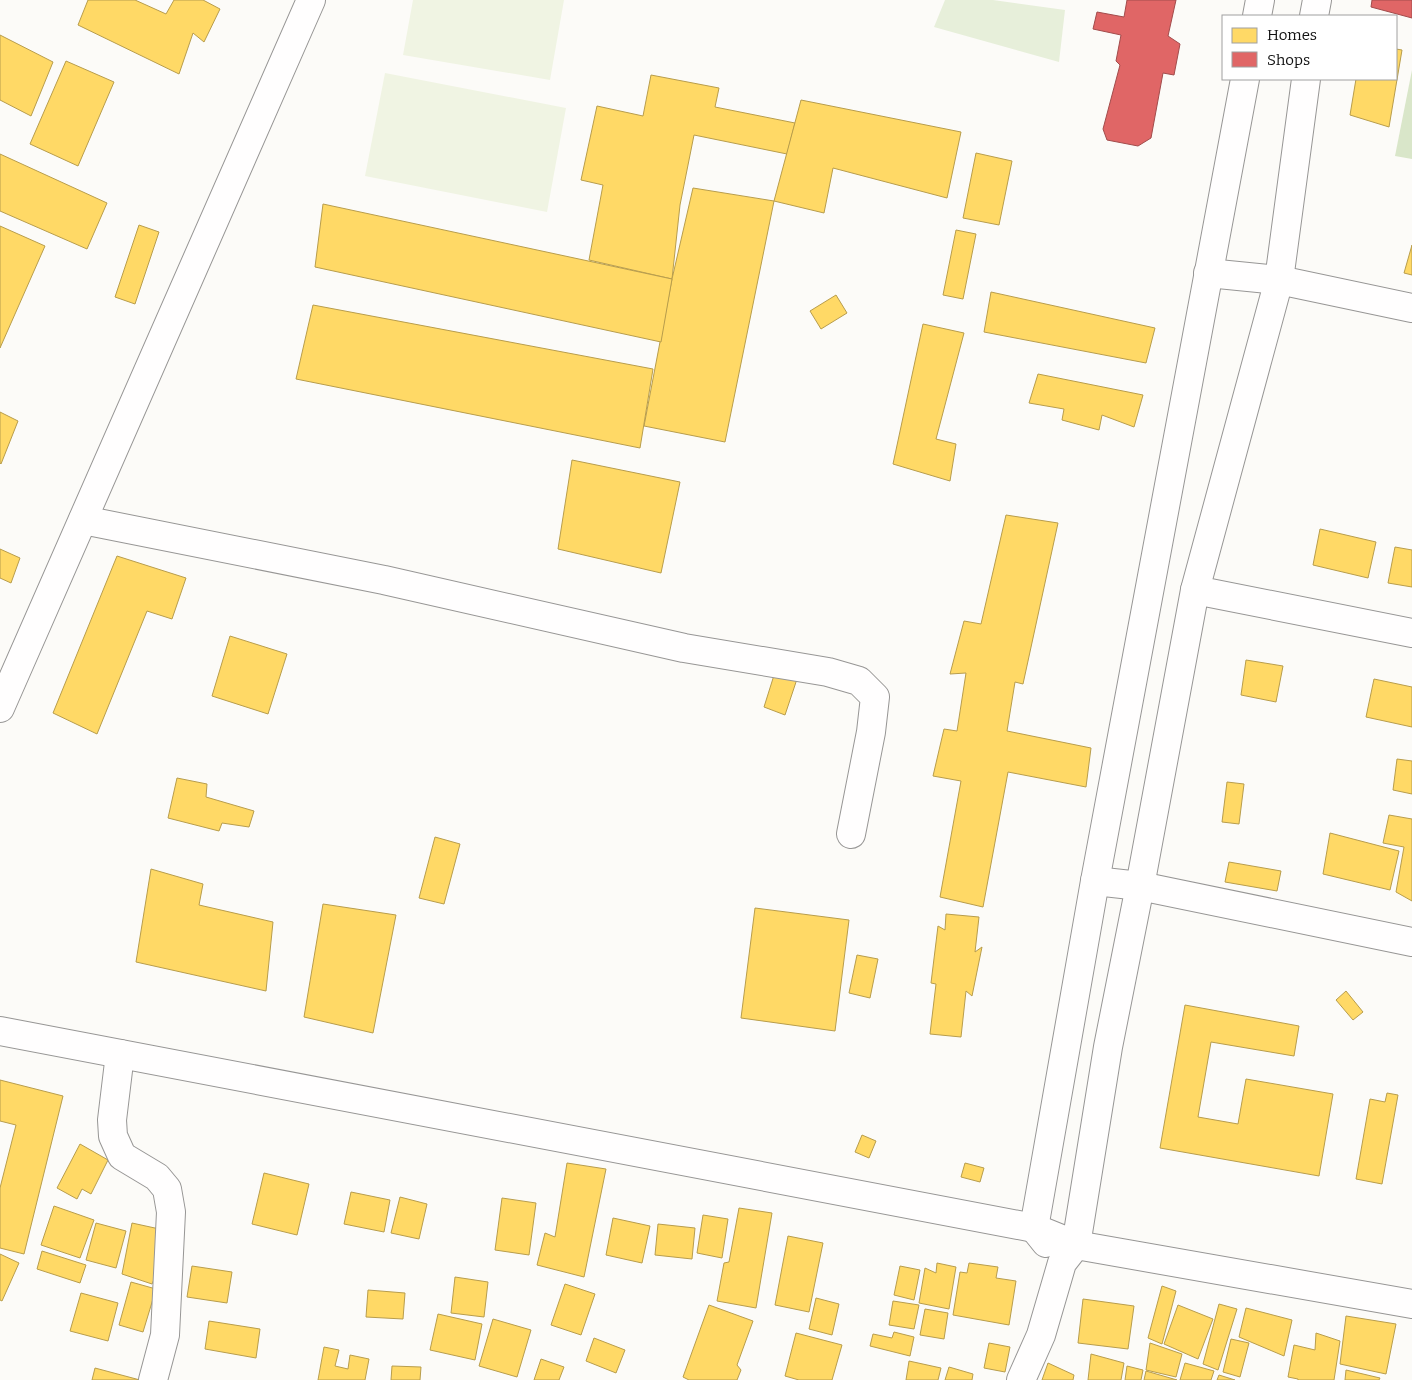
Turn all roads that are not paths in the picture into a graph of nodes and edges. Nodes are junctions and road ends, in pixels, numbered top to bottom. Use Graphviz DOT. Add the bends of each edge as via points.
graph roads {
  1 [pos="310,0"];
  2 [pos="1260,0"];
  3 [pos="1317,0"];
  4 [pos="1257,15"];
  5 [pos="1314,15"];
  6 [pos="1245,80"];
  7 [pos="1306,80"];
  8 [pos="1208,273"];
  9 [pos="1279,280"];
  10 [pos="1412,308"];
  11 [pos="83,520"];
  12 [pos="1194,590"];
  13 [pos="1412,633"];
  14 [pos="0,708"];
  15 [pos="852,834"];
  16 [pos="1095,881"];
  17 [pos="1140,886"];
  18 [pos="1412,942"];
  19 [pos="0,1031"];
  20 [pos="120,1054"];
  21 [pos="1034,1228"];
  22 [pos="1069,1254"];
  23 [pos="1412,1304"];
  24 [pos="153,1380"];
  25 [pos="1020,1380"];
  1 -- 11 [label="street"];
  2 -- 4 [label="street"];
  3 -- 5 [label="street"];
  6 -- 8 [label="street"];
  7 -- 9 [label="street"];
  8 -- 9 [label="street"];
  8 -- 16 [label="street"];
  9 -- 10 [label="street"];
  9 -- 12 [label="street"];
  11 -- 14 [label="street"];
  11 -- 15 [label="street" via="384,580 684,648 828,672 859,681 875,696 872,732"];
  12 -- 13 [label="street"];
  12 -- 17 [label="street"];
  16 -- 17 [label="street"];
  16 -- 21 [label="street"];
  17 -- 18 [label="street"];
  17 -- 22 [label="street"];
  19 -- 20 [label="street"];
  20 -- 21 [label="street"];
  20 -- 24 [label="street" via="113,1136 122,1156 157,1177 167,1189 172,1212 165,1335"];
  21 -- 22 [label="street"];
  22 -- 23 [label="street"];
  22 -- 25 [label="street" via="1041,1335"];
}
